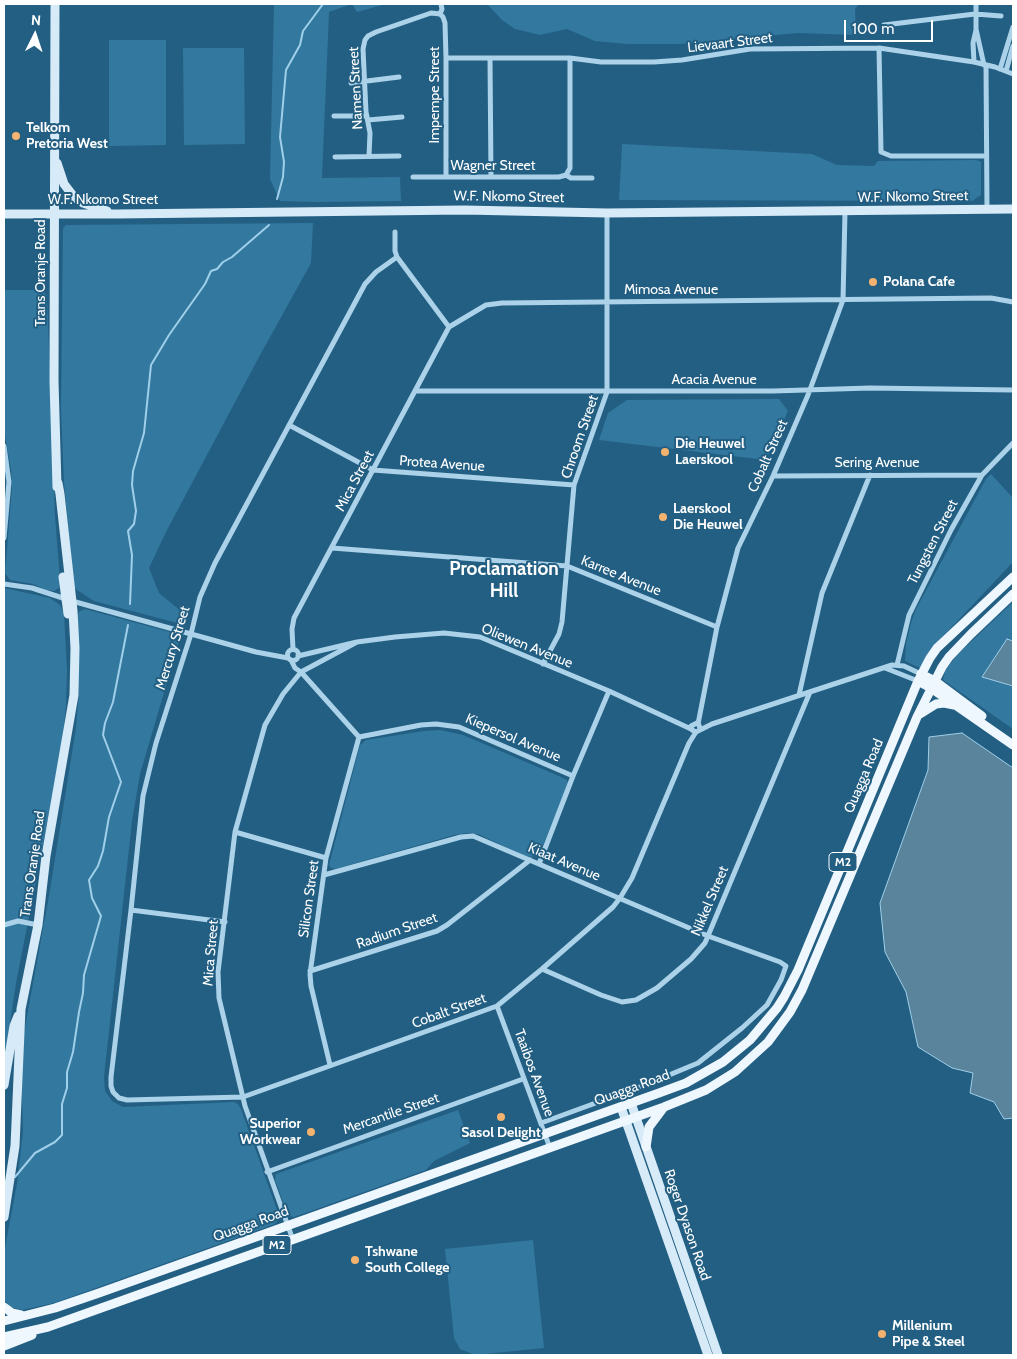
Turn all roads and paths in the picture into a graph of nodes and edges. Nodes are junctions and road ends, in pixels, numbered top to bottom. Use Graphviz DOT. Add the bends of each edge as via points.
graph roads {
  1 [pos="54,4"];
  2 [pos="441,4"];
  3 [pos="976,4"];
  4 [pos="440,14"];
  5 [pos="975,14"];
  6 [pos="1001,16"];
  7 [pos="884,25"];
  8 [pos="1013,27"];
  9 [pos="976,29"];
  10 [pos="1013,46"];
  11 [pos="879,48"];
  12 [pos="446,58"];
  13 [pos="490,58"];
  14 [pos="570,58"];
  15 [pos="974,62"];
  16 [pos="985,65"];
  17 [pos="1003,70"];
  18 [pos="1013,74"];
  19 [pos="399,77"];
  20 [pos="366,81"];
  21 [pos="351,83"];
  22 [pos="334,116"];
  23 [pos="402,117"];
  24 [pos="367,118"];
  25 [pos="54,153"];
  26 [pos="370,156"];
  27 [pos="399,156"];
  28 [pos="986,156"];
  29 [pos="335,157"];
  30 [pos="566,175"];
  31 [pos="446,177"];
  32 [pos="491,177"];
  33 [pos="413,178"];
  34 [pos="592,178"];
  35 [pos="987,209"];
  36 [pos="1013,209"];
  37 [pos="845,212"];
  38 [pos="607,213"];
  39 [pos="4,214"];
  40 [pos="54,214"];
  41 [pos="117,214"];
  42 [pos="395,232"];
  43 [pos="397,257"];
  44 [pos="843,300"];
  45 [pos="607,302"];
  46 [pos="1013,302"];
  47 [pos="449,327"];
  48 [pos="810,390"];
  49 [pos="1013,390"];
  50 [pos="416,391"];
  51 [pos="608,392"];
  52 [pos="289,426"];
  53 [pos="1013,443"];
  54 [pos="4,446"];
  55 [pos="373,470"];
  56 [pos="982,474"];
  57 [pos="870,475"];
  58 [pos="772,476"];
  59 [pos="574,485"];
  60 [pos="4,538"];
  61 [pos="332,548"];
  62 [pos="567,566"];
  63 [pos="1013,577"];
  64 [pos="4,584"];
  65 [pos="1013,594"];
  66 [pos="69,600"];
  67 [pos="717,627"];
  68 [pos="191,634"];
  69 [pos="357,642"];
  70 [pos="293,655"];
  71 [pos="543,664"];
  72 [pos="897,665"];
  73 [pos="885,668"];
  74 [pos="301,672"];
  75 [pos="919,678"];
  76 [pos="933,685"];
  77 [pos="609,691"];
  78 [pos="810,692"];
  79 [pos="799,695"];
  80 [pos="956,706"];
  81 [pos="917,717"];
  82 [pos="695,727"];
  83 [pos="359,737"];
  84 [pos="1013,738"];
  85 [pos="1013,745"];
  86 [pos="573,776"];
  87 [pos="235,832"];
  88 [pos="326,858"];
  89 [pos="530,860"];
  90 [pos="539,864"];
  91 [pos="324,875"];
  92 [pos="620,898"];
  93 [pos="131,910"];
  94 [pos="224,922"];
  95 [pos="4,925"];
  96 [pos="38,925"];
  97 [pos="708,936"];
  98 [pos="542,969"];
  99 [pos="310,971"];
  100 [pos="497,1006"];
  101 [pos="21,1009"];
  102 [pos="330,1065"];
  103 [pos="523,1079"];
  104 [pos="4,1085"];
  105 [pos="116,1096"];
  106 [pos="243,1097"];
  107 [pos="630,1104"];
  108 [pos="620,1107"];
  109 [pos="664,1107"];
  110 [pos="635,1116"];
  111 [pos="625,1120"];
  112 [pos="541,1123"];
  113 [pos="543,1134"];
  114 [pos="646,1147"];
  115 [pos="550,1148"];
  116 [pos="267,1172"];
  117 [pos="4,1217"];
  118 [pos="288,1225"];
  119 [pos="293,1240"];
  120 [pos="4,1308"];
  121 [pos="25,1316"];
  122 [pos="4,1321"];
  123 [pos="48,1327"];
  124 [pos="4,1337"];
  125 [pos="4,1346"];
  126 [pos="708,1355"];
  127 [pos="718,1355"];
  1 -- 25 [label="main road, Trans Oranje Road"];
  2 -- 4 [label="street, Impempe Street"];
  3 -- 5 [label="street"];
  4 -- 12 [label="street, Impempe Street" via="445,23"];
  4 -- 20 [label="street, Namen Street" via="431,14 366,38"];
  5 -- 6 [label="street"];
  5 -- 7 [label="street"];
  5 -- 9 [label="street"];
  8 -- 17 [label="street"];
  9 -- 15 [label="street"];
  9 -- 16 [label="street"];
  10 -- 17 [label="street"];
  11 -- 14 [label="street, Lievaart Street" via="750,49 669,61 601,62"];
  11 -- 15 [label="street, Lievaart Street"];
  11 -- 28 [label="street" via="881,152 894,156"];
  12 -- 13 [label="street, Lievaart Street"];
  12 -- 31 [label="street, Impempe Street"];
  13 -- 14 [label="street, Lievaart Street"];
  13 -- 32 [label="street"];
  14 -- 30 [label="street" via="570,168"];
  15 -- 16 [label="street, Lievaart Street"];
  16 -- 17 [label="street, Lievaart Street"];
  16 -- 28 [label="street"];
  17 -- 18 [label="street, Lievaart Street"];
  19 -- 20 [label="street"];
  20 -- 21 [label="street"];
  20 -- 24 [label="street, Namen Street"];
  22 -- 24 [label="street"];
  23 -- 24 [label="street"];
  24 -- 26 [label="street, Namen Street"];
  25 -- 40 [label="main road, Trans Oranje Road"];
  25 -- 41 [label="main road" via="64,184 74,197"];
  26 -- 27 [label="street"];
  26 -- 29 [label="street"];
  28 -- 35 [label="street"];
  30 -- 32 [label="street, Wagner Street"];
  30 -- 34 [label="street, Wagner Street"];
  31 -- 32 [label="street, Wagner Street"];
  31 -- 33 [label="street, Wagner Street"];
  35 -- 36 [label="main road, W.F. Nkomo Street"];
  35 -- 37 [label="main road, W.F. Nkomo Street"];
  37 -- 38 [label="main road, W.F. Nkomo Street"];
  37 -- 44 [label="street, Cobalt Street"];
  38 -- 41 [label="main road, W.F. Nkomo Street" via="464,210"];
  38 -- 45 [label="street, Chroom Street"];
  39 -- 40 [label="main road, W.F. Nkomo Street"];
  40 -- 41 [label="main road, W.F. Nkomo Street"];
  40 -- 66 [label="main road, Trans Oranje Road" via="56,498"];
  42 -- 43 [label="street"];
  43 -- 47 [label="street"];
  43 -- 52 [label="street, Mercury Street" via="365,284"];
  44 -- 45 [label="street, Mimosa Avenue"];
  44 -- 46 [label="street, Mimosa Avenue" via="991,298"];
  44 -- 48 [label="street, Cobalt Street"];
  45 -- 47 [label="street, Mimosa Avenue" via="493,303"];
  45 -- 51 [label="street, Chroom Street"];
  47 -- 50 [label="street, Mica Street"];
  48 -- 49 [label="street, Acacia Avenue"];
  48 -- 51 [label="street, Acacia Avenue"];
  48 -- 58 [label="street, Cobalt Street"];
  50 -- 51 [label="street, Acacia Avenue"];
  50 -- 55 [label="street, Mica Street"];
  51 -- 59 [label="street, Chroom Street"];
  52 -- 55 [label="street, Protea Avenue"];
  52 -- 68 [label="street, Mercury Street" via="206,580"];
  53 -- 56 [label="street, Tungsten Street"];
  54 -- 60 [label="street" via="9,482"];
  55 -- 59 [label="street, Protea Avenue"];
  55 -- 61 [label="street, Mica Street"];
  56 -- 57 [label="street, Sering Avenue"];
  56 -- 72 [label="street, Tungsten Street" via="912,607"];
  57 -- 58 [label="street, Sering Avenue"];
  57 -- 79 [label="street" via="822,593"];
  58 -- 67 [label="street, Cobalt Street" via="738,548"];
  59 -- 62 [label="street, Chroom Street"];
  61 -- 62 [label="street, Karree Avenue"];
  61 -- 70 [label="street, Mica Street" via="294,618"];
  62 -- 67 [label="street, Karree Avenue"];
  62 -- 71 [label="street, Chroom Street" via="561,627"];
  63 -- 75 [label="main road, Quagga Road / M2" via="937,648"];
  64 -- 66 [label="street, Oliewen Avenue" via="32,588"];
  65 -- 76 [label="main road, Quagga Road / M2" via="949,657"];
  66 -- 68 [label="street, Oliewen Avenue"];
  66 -- 96 [label="main road, Trans Oranje Road" via="70,721 46,856"];
  67 -- 82 [label="street, Cobalt Street"];
  68 -- 70 [label="street, Oliewen Avenue" via="277,656"];
  68 -- 93 [label="street, Mercury Street" via="145,785"];
  69 -- 70 [label="street, Oliewen Avenue"];
  69 -- 71 [label="street, Oliewen Avenue" via="452,633 486,639"];
  69 -- 74 [label="street, Oliewen Avenue"];
  70 -- 74 [label="street" via="295,667"];
  71 -- 77 [label="street, Oliewen Avenue"];
  72 -- 73 [label="street, Oliewen Avenue"];
  72 -- 75 [label="street"];
  73 -- 75 [label="street"];
  73 -- 78 [label="street, Oliewen Avenue"];
  74 -- 83 [label="street"];
  74 -- 87 [label="street, Mica Street" via="283,694 265,725"];
  75 -- 76 [label="main road"];
  75 -- 107 [label="main road, Quagga Road / M2" via="798,970 778,1008 750,1040 723,1062 686,1083"];
  76 -- 80 [label="main road"];
  76 -- 81 [label="main road, Quagga Road / M2"];
  76 -- 84 [label="main road"];
  77 -- 82 [label="street, Oliewen Avenue"];
  77 -- 86 [label="street"];
  78 -- 79 [label="street, Oliewen Avenue"];
  78 -- 97 [label="street, Nikkel Street"];
  79 -- 82 [label="street, Oliewen Avenue"];
  80 -- 81 [label="main road" via="936,704"];
  80 -- 85 [label="main road"];
  81 -- 109 [label="main road, Quagga Road / M2" via="790,1012 768,1042 735,1072 706,1090"];
  82 -- 92 [label="street, Cobalt Street" via="632,878"];
  83 -- 86 [label="street, Kiepersol Avenue" via="420,725 459,727"];
  83 -- 88 [label="street, Silicon Street"];
  86 -- 90 [label="street"];
  87 -- 88 [label="street"];
  87 -- 94 [label="street, Mica Street"];
  88 -- 91 [label="street, Silicon Street"];
  89 -- 90 [label="street, Kiaat Avenue"];
  89 -- 91 [label="street, Kiaat Avenue" via="467,836"];
  89 -- 99 [label="street, Radium Street" via="437,931"];
  90 -- 92 [label="street, Kiaat Avenue"];
  91 -- 99 [label="street, Silicon Street"];
  92 -- 97 [label="street, Kiaat Avenue"];
  92 -- 98 [label="street, Cobalt Street"];
  93 -- 94 [label="street"];
  93 -- 105 [label="street, Mercury Street" via="111,1076"];
  94 -- 106 [label="street, Mica Street" via="218,998"];
  95 -- 96 [label="street" via="18,921"];
  96 -- 101 [label="main road, Trans Oranje Road"];
  97 -- 98 [label="street, Nikkel Street" via="691,959 657,988 636,1000 614,1000"];
  97 -- 112 [label="street, Kiaat Avenue" via="785,965 767,1005 698,1063"];
  98 -- 100 [label="street, Cobalt Street"];
  99 -- 102 [label="street, Silicon Street"];
  100 -- 102 [label="street, Cobalt Street"];
  100 -- 103 [label="street, Taaibos Avenue"];
  101 -- 104 [label="main road, Trans Oranje Road" via="14,1026"];
  101 -- 117 [label="main road, Trans Oranje Road" via="15,1146"];
  102 -- 106 [label="street, Cobalt Street"];
  103 -- 112 [label="street, Taaibos Avenue"];
  103 -- 116 [label="street, Mercantile Street"];
  105 -- 106 [label="street, Cobalt Street" via="127,1100"];
  106 -- 116 [label="street, Mica Street"];
  107 -- 108 [label="main road, Quagga Road / M2"];
  107 -- 110 [label="main road, Roger Dyason Road"];
  108 -- 111 [label="main road, Roger Dyason Road"];
  108 -- 113 [label="main road, Quagga Road / M2"];
  109 -- 110 [label="main road, Quagga Road / M2"];
  109 -- 114 [label="main road" via="649,1127"];
  110 -- 111 [label="main road, Quagga Road / M2"];
  110 -- 114 [label="main road, Roger Dyason Road"];
  111 -- 115 [label="main road, Quagga Road / M2"];
  111 -- 126 [label="main road, Roger Dyason Road"];
  112 -- 113 [label="street, Taaibos Avenue"];
  113 -- 115 [label="street, Taaibos Avenue"];
  113 -- 118 [label="main road, Quagga Road / M2"];
  114 -- 127 [label="main road, Roger Dyason Road"];
  115 -- 119 [label="main road, Quagga Road / M2"];
  116 -- 118 [label="street, Mica Street"];
  118 -- 119 [label="street, Mica Street"];
  118 -- 121 [label="main road, Quagga Road / M2"];
  119 -- 123 [label="main road, Quagga Road / M2"];
  120 -- 121 [label="main road" via="12,1314"];
  121 -- 122 [label="main road, Quagga Road / M2"];
  123 -- 124 [label="main road, Quagga Road / M2"];
  123 -- 125 [label="main road"];
}
